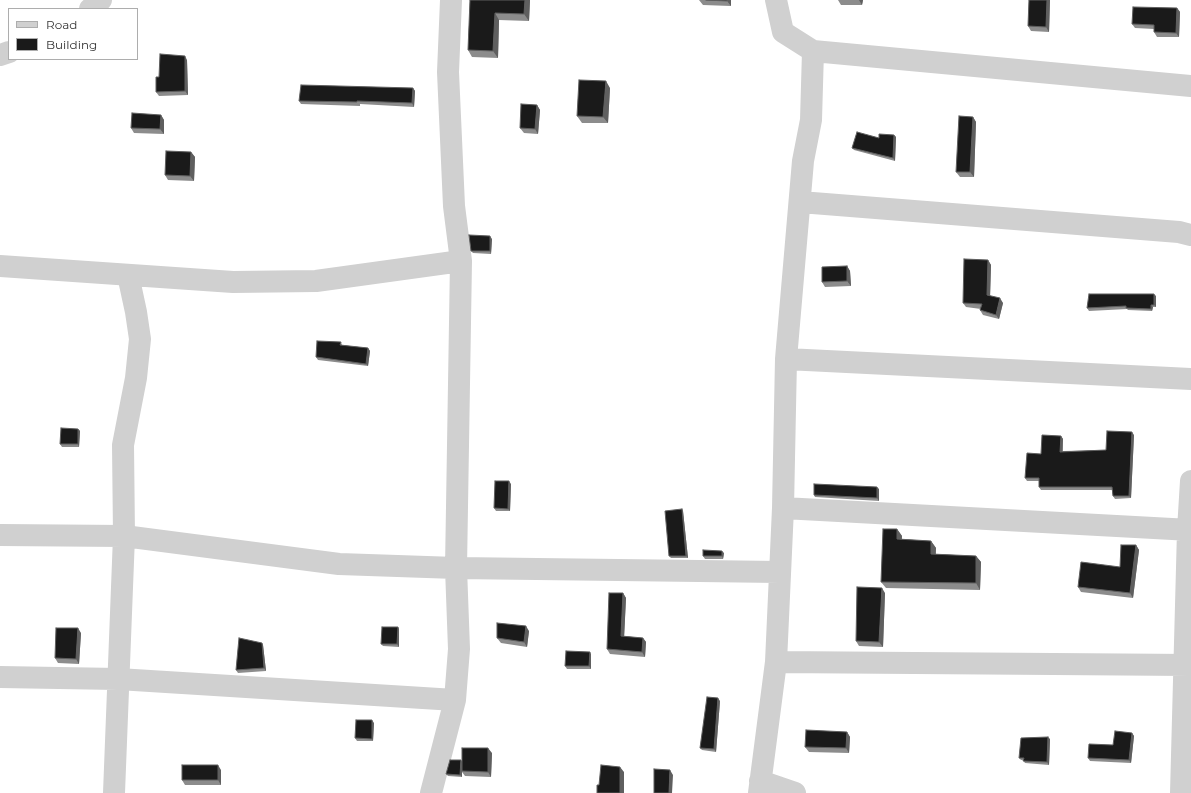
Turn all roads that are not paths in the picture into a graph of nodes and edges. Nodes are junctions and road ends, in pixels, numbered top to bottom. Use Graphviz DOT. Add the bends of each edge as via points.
graph roads {
  1 [pos="101,0"];
  2 [pos="451,0"];
  3 [pos="776,0"];
  4 [pos="91,8"];
  5 [pos="813,51"];
  6 [pos="1191,86"];
  7 [pos="800,202"];
  8 [pos="1191,235"];
  9 [pos="461,261"];
  10 [pos="0,266"];
  11 [pos="128,275"];
  12 [pos="786,359"];
  13 [pos="1191,378"];
  14 [pos="1191,481"];
  15 [pos="783,508"];
  16 [pos="1190,530"];
  17 [pos="0,535"];
  18 [pos="124,536"];
  19 [pos="456,568"];
  20 [pos="780,572"];
  21 [pos="776,662"];
  22 [pos="1188,664"];
  23 [pos="0,677"];
  24 [pos="118,679"];
  25 [pos="455,700"];
  26 [pos="759,787"];
  27 [pos="114,793"];
  28 [pos="431,793"];
  29 [pos="795,793"];
  30 [pos="1181,793"];
  1 -- 4 [label="street"];
  2 -- 9 [label="street" via="448,72 454,206"];
  3 -- 5 [label="street" via="783,32"];
  5 -- 6 [label="street"];
  5 -- 7 [label="street" via="811,120 803,161"];
  7 -- 8 [label="street"];
  7 -- 12 [label="street"];
  9 -- 11 [label="street" via="316,281 233,282"];
  9 -- 19 [label="street"];
  10 -- 11 [label="street"];
  11 -- 18 [label="street" via="140,339 136,378 122,445"];
  12 -- 13 [label="street"];
  12 -- 15 [label="street"];
  14 -- 16 [label="street"];
  15 -- 16 [label="street"];
  15 -- 20 [label="street"];
  16 -- 22 [label="street"];
  17 -- 18 [label="street"];
  18 -- 19 [label="street" via="339,564"];
  18 -- 24 [label="street"];
  19 -- 20 [label="street"];
  19 -- 25 [label="street" via="459,648"];
  20 -- 21 [label="street"];
  21 -- 22 [label="street"];
  21 -- 26 [label="street"];
  22 -- 30 [label="street"];
  23 -- 24 [label="street"];
  24 -- 25 [label="street"];
  24 -- 27 [label="street"];
  25 -- 28 [label="street"];
  26 -- 29 [label="street"];
}
